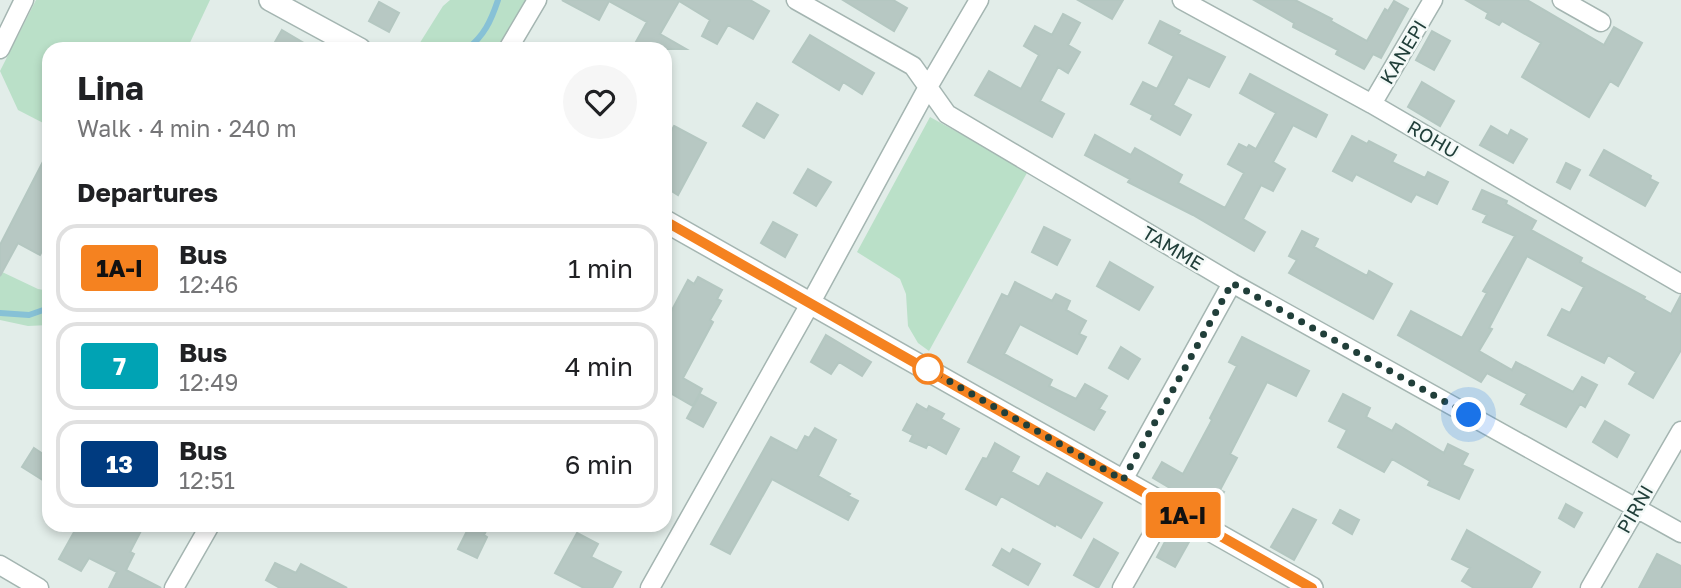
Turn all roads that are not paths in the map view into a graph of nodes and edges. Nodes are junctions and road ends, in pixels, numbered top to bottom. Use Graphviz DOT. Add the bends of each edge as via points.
graph roads {
  1 [pos="24,0"];
  2 [pos="270,0"];
  3 [pos="537,0"];
  4 [pos="796,0"];
  5 [pos="979,0"];
  6 [pos="1182,0"];
  7 [pos="1433,0"];
  8 [pos="1562,0"];
  9 [pos="1601,22"];
  10 [pos="347,42"];
  11 [pos="512,42"];
  12 [pos="0,49"];
  13 [pos="928,87"];
  14 [pos="1372,104"];
  15 [pos="672,225"];
  16 [pos="1232,283"];
  17 [pos="1681,284"];
  18 [pos="810,304"];
  19 [pos="1681,431"];
  20 [pos="1123,480"];
  21 [pos="1168,507"];
  22 [pos="1635,508"];
  23 [pos="206,532"];
  24 [pos="1681,533"];
  25 [pos="0,565"];
  26 [pos="39,588"];
  27 [pos="174,588"];
  28 [pos="650,588"];
  29 [pos="1122,588"];
  30 [pos="1312,588"];
  31 [pos="1590,588"];
  1 -- 12 [label="street"];
  2 -- 10 [label="street"];
  3 -- 11 [label="street"];
  4 -- 13 [label="street, TAMME" via="913,66"];
  5 -- 13 [label="street"];
  6 -- 14 [label="street, ROHU"];
  7 -- 14 [label="street, KANEPI"];
  8 -- 9 [label="street"];
  13 -- 16 [label="street, TAMME" via="947,114"];
  13 -- 18 [label="street"];
  14 -- 17 [label="street, ROHU"];
  15 -- 18 [label="street"];
  16 -- 20 [label="street"];
  16 -- 22 [label="street, TAMME"];
  18 -- 20 [label="street"];
  18 -- 28 [label="street"];
  19 -- 22 [label="street, PIRNI"];
  20 -- 21 [label="street"];
  21 -- 29 [label="street"];
  21 -- 30 [label="street"];
  22 -- 24 [label="street, TAMME"];
  22 -- 31 [label="street, PIRNI"];
  23 -- 27 [label="street"];
  25 -- 26 [label="street"];
}
